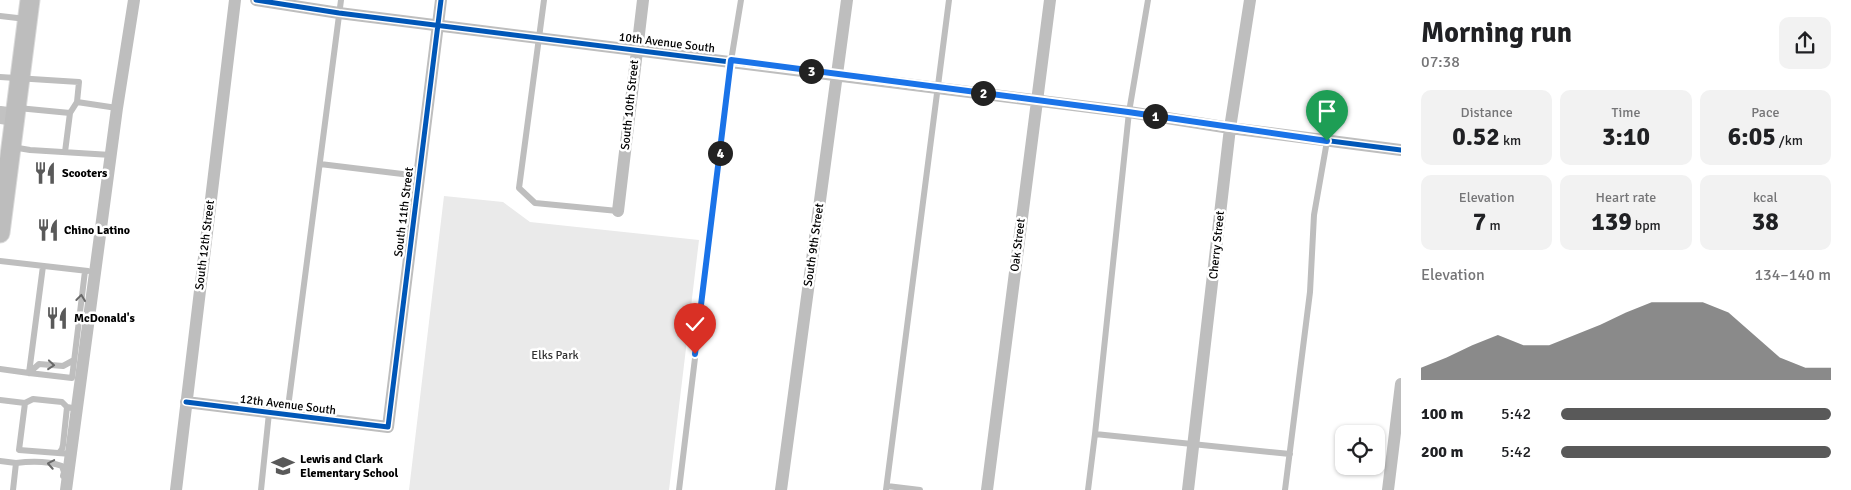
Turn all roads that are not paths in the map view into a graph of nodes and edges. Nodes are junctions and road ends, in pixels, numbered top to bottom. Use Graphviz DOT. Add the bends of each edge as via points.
graph roads {
  1 [pos="30,0"];
  2 [pos="134,0"];
  3 [pos="235,0"];
  4 [pos="256,0"];
  5 [pos="441,0"];
  6 [pos="544,0"];
  7 [pos="643,0"];
  8 [pos="741,0"];
  9 [pos="847,0"];
  10 [pos="949,0"];
  11 [pos="1050,0"];
  12 [pos="1148,0"];
  13 [pos="1250,0"];
  14 [pos="340,6"];
  15 [pos="0,16"];
  16 [pos="27,20"];
  17 [pos="437,25"];
  18 [pos="539,37"];
  19 [pos="637,49"];
  20 [pos="731,60"];
  21 [pos="837,75"];
  22 [pos="0,77"];
  23 [pos="19,79"];
  24 [pos="937,88"];
  25 [pos="1037,100"];
  26 [pos="76,102"];
  27 [pos="117,108"];
  28 [pos="1128,112"];
  29 [pos="10,113"];
  30 [pos="70,113"];
  31 [pos="1230,128"];
  32 [pos="1327,141"];
  33 [pos="11,146"];
  34 [pos="1401,150"];
  35 [pos="65,152"];
  36 [pos="111,155"];
  37 [pos="320,164"];
  38 [pos="419,176"];
  39 [pos="618,211"];
  40 [pos="0,234"];
  41 [pos="0,261"];
  42 [pos="43,266"];
  43 [pos="90,272"];
  44 [pos="74,360"];
  45 [pos="0,369"];
  46 [pos="29,373"];
  47 [pos="1401,384"];
  48 [pos="0,400"];
  49 [pos="186,402"];
  50 [pos="24,403"];
  51 [pos="72,408"];
  52 [pos="269,413"];
  53 [pos="287,415"];
  54 [pos="388,427"];
  55 [pos="1096,434"];
  56 [pos="1194,445"];
  57 [pos="65,454"];
  58 [pos="1290,454"];
  59 [pos="0,461"];
  60 [pos="16,463"];
  61 [pos="1396,468"];
  62 [pos="887,488"];
  63 [pos="13,490"];
  64 [pos="62,490"];
  65 [pos="66,490"];
  66 [pos="176,490"];
  67 [pos="261,490"];
  68 [pos="679,490"];
  69 [pos="781,490"];
  70 [pos="920,490"];
  71 [pos="986,490"];
  72 [pos="1088,490"];
  73 [pos="1188,490"];
  74 [pos="1285,490"];
  75 [pos="1388,490"];
  1 -- 16 [label="main road"];
  2 -- 27 [label="street"];
  3 -- 49 [label="street, South 12th Street"];
  4 -- 14 [label="street, 10th Avenue South"];
  5 -- 17 [label="street, South 11th Street"];
  6 -- 18 [label="lane"];
  7 -- 19 [label="street, South 10th Street"];
  8 -- 20 [label="lane"];
  9 -- 21 [label="street, South 9th Street"];
  10 -- 24 [label="lane"];
  11 -- 25 [label="street, Oak Street"];
  12 -- 28 [label="lane"];
  13 -- 31 [label="street, Cherry Street"];
  14 -- 17 [label="street, 10th Avenue South"];
  14 -- 37 [label="lane"];
  15 -- 16 [label="lane"];
  16 -- 23 [label="main road"];
  17 -- 18 [label="street, 10th Avenue South"];
  17 -- 38 [label="street, South 11th Street"];
  18 -- 19 [label="street, 10th Avenue South"];
  18 -- 39 [label="lane" via="519,188 535,203"];
  19 -- 20 [label="street, 10th Avenue South"];
  19 -- 39 [label="street, South 10th Street"];
  20 -- 21 [label="street, 10th Avenue South"];
  20 -- 68 [label="lane"];
  21 -- 24 [label="street, 10th Avenue South"];
  21 -- 69 [label="street, South 9th Street"];
  22 -- 23 [label="lane"];
  23 -- 26 [label="lane" via="79,82"];
  23 -- 29 [label="main road"];
  24 -- 25 [label="street, 10th Avenue South"];
  24 -- 62 [label="lane"];
  25 -- 28 [label="street, 10th Avenue South"];
  25 -- 71 [label="street, Oak Street"];
  26 -- 27 [label="lane"];
  26 -- 30 [label="lane"];
  27 -- 36 [label="street"];
  28 -- 31 [label="street, 10th Avenue South"];
  28 -- 55 [label="lane"];
  29 -- 30 [label="lane"];
  29 -- 33 [label="main road"];
  30 -- 35 [label="lane"];
  31 -- 32 [label="street, 10th Avenue South"];
  31 -- 56 [label="street, Cherry Street"];
  32 -- 34 [label="street, 10th Avenue South"];
  32 -- 58 [label="lane" via="1314,215 1310,292"];
  33 -- 35 [label="lane"];
  33 -- 40 [label="main road"];
  35 -- 36 [label="lane"];
  36 -- 43 [label="street"];
  37 -- 38 [label="lane"];
  37 -- 53 [label="lane"];
  38 -- 54 [label="street, South 11th Street"];
  41 -- 42 [label="lane"];
  42 -- 43 [label="lane"];
  42 -- 46 [label="lane"];
  44 -- 43 [label="lane, one-way"];
  43 -- 51 [label="street"];
  46 -- 44 [label="lane, one-way" via="39,364 62,366"];
  44 -- 46 [label="lane" via="72,378"];
  45 -- 46 [label="lane"];
  47 -- 61 [label="street"];
  48 -- 50 [label="lane"];
  49 -- 52 [label="street, 12th Avenue South"];
  49 -- 66 [label="street, South 12th Street"];
  50 -- 51 [label="lane" via="33,399 62,402"];
  50 -- 57 [label="lane" via="19,450"];
  51 -- 57 [label="street"];
  52 -- 53 [label="street, 12th Avenue South"];
  52 -- 67 [label="lane"];
  53 -- 54 [label="street, 12th Avenue South"];
  55 -- 56 [label="lane"];
  55 -- 72 [label="lane"];
  56 -- 58 [label="lane"];
  56 -- 73 [label="street, Cherry Street"];
  57 -- 65 [label="street"];
  58 -- 74 [label="lane"];
  59 -- 60 [label="lane"];
  60 -- 63 [label="lane"];
  64 -- 60 [label="lane, one-way" via="62,466 30,461"];
  61 -- 75 [label="street"];
  62 -- 70 [label="lane"];
}
